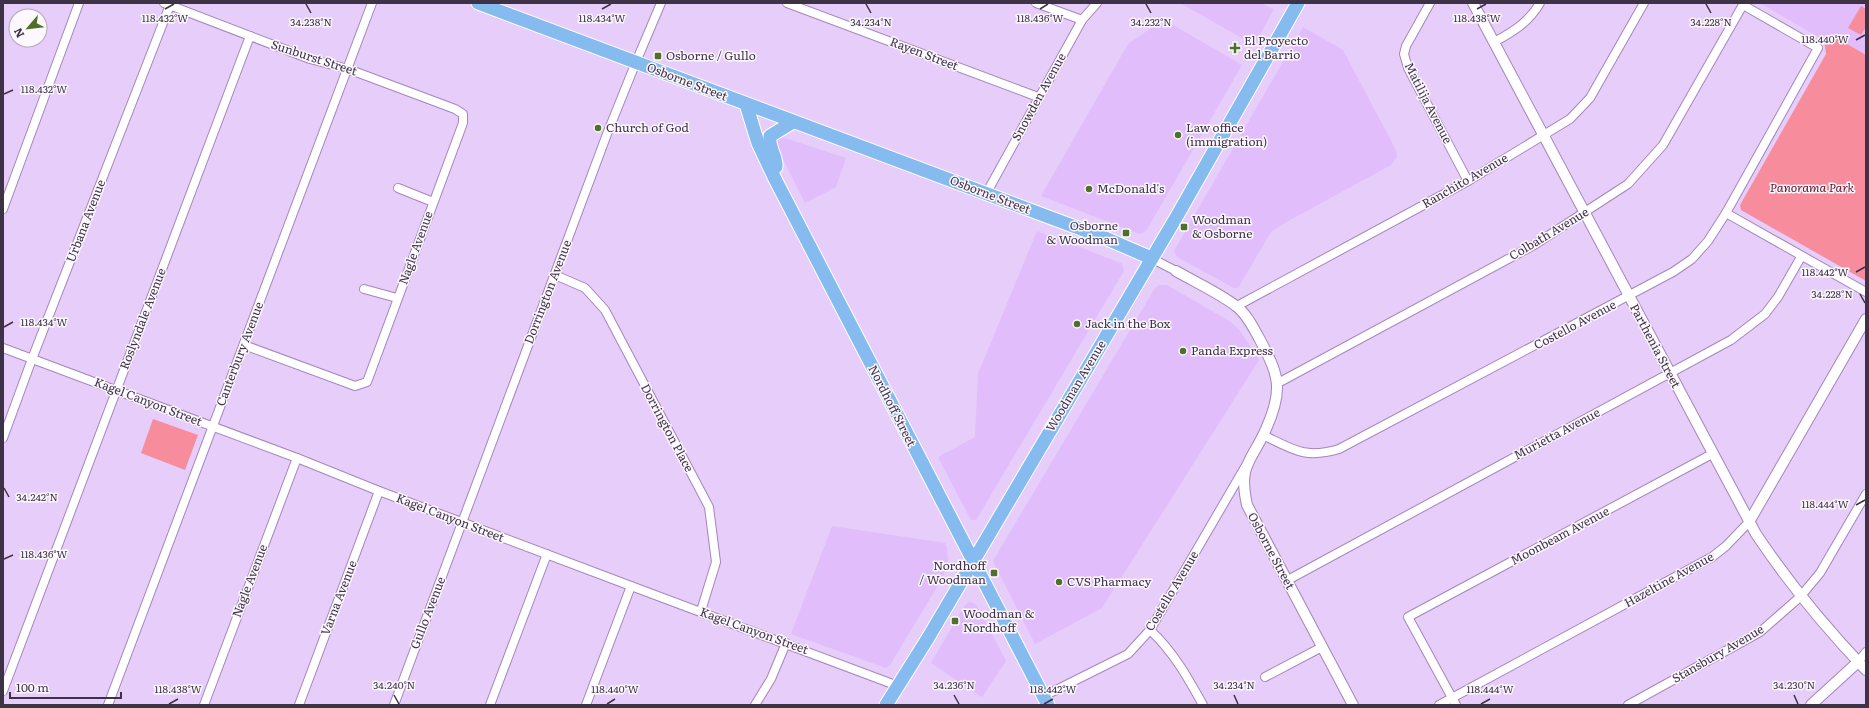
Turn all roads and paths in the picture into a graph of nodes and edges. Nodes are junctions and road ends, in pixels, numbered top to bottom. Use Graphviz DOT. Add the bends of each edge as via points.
graph roads {
  1 [pos="79,3"];
  2 [pos="372,3"];
  3 [pos="478,3"];
  4 [pos="661,3"];
  5 [pos="787,3"];
  6 [pos="1036,3"];
  7 [pos="1097,3"];
  8 [pos="1298,3"];
  9 [pos="1430,3"];
  10 [pos="1473,3"];
  11 [pos="1540,3"];
  12 [pos="1644,3"];
  13 [pos="167,4"];
  14 [pos="1743,4"];
  15 [pos="1082,20"];
  16 [pos="250,36"];
  17 [pos="1494,42"];
  18 [pos="636,62"];
  19 [pos="348,69"];
  20 [pos="1038,97"];
  21 [pos="746,104"];
  22 [pos="462,114"];
  23 [pos="793,122"];
  24 [pos="1545,135"];
  25 [pos="775,179"];
  26 [pos="1468,181"];
  27 [pos="398,188"];
  28 [pos="986,194"];
  29 [pos="433,202"];
  30 [pos="3,209"];
  31 [pos="1583,212"];
  32 [pos="1726,213"];
  33 [pos="1801,257"];
  34 [pos="1151,258"];
  35 [pos="1176,271"];
  36 [pos="555,275"];
  37 [pos="364,288"];
  38 [pos="1866,292"];
  39 [pos="1629,296"];
  40 [pos="397,298"];
  41 [pos="1237,306"];
  42 [pos="1866,319"];
  43 [pos="244,346"];
  44 [pos="3,348"];
  45 [pos="32,358"];
  46 [pos="1670,374"];
  47 [pos="1278,383"];
  48 [pos="116,389"];
  49 [pos="212,426"];
  50 [pos="1263,435"];
  51 [pos="3,438"];
  52 [pos="1712,454"];
  53 [pos="297,458"];
  54 [pos="1246,465"];
  55 [pos="379,491"];
  56 [pos="1866,494"];
  57 [pos="462,522"];
  58 [pos="1749,522"];
  59 [pos="547,554"];
  60 [pos="972,560"];
  61 [pos="1286,581"];
  62 [pos="631,586"];
  63 [pos="1800,597"];
  64 [pos="701,611"];
  65 [pos="1150,630"];
  66 [pos="786,643"];
  67 [pos="1322,647"];
  68 [pos="1866,652"];
  69 [pos="1858,662"];
  70 [pos="1866,670"];
  71 [pos="1264,677"];
  72 [pos="898,686"];
  73 [pos="3,690"];
  74 [pos="1046,700"];
  75 [pos="1454,701"];
  76 [pos="108,705"];
  77 [pos="204,705"];
  78 [pos="299,705"];
  79 [pos="394,705"];
  80 [pos="490,705"];
  81 [pos="586,705"];
  82 [pos="755,705"];
  83 [pos="886,705"];
  84 [pos="1204,705"];
  85 [pos="1353,705"];
  86 [pos="1439,705"];
  87 [pos="1628,705"];
  88 [pos="1811,705"];
  1 -- 30 [label="street"];
  2 -- 19 [label="street, Canterbury Avenue"];
  3 -- 18 [label="main road, Osborne Street"];
  4 -- 18 [label="street"];
  5 -- 20 [label="street, Rayen Street"];
  6 -- 15 [label="street"];
  7 -- 15 [label="street, Snowden Avenue"];
  8 -- 34 [label="main road, Woodman Avenue"];
  9 -- 26 [label="street, Matilija Avenue" via="1404,54 1408,68"];
  10 -- 17 [label="street, Parthenia Street"];
  11 -- 17 [label="street" via="1520,27"];
  12 -- 24 [label="street, Ranchito Avenue" via="1590,98 1570,119"];
  13 -- 16 [label="street, Sunburst Street"];
  13 -- 45 [label="street, Urbana Avenue"];
  14 -- 31 [label="street, Colbath Avenue" via="1663,145 1628,184"];
  14 -- 32 [label="street, Costello Avenue" via="1818,48"];
  15 -- 20 [label="street, Snowden Avenue"];
  16 -- 19 [label="street, Sunburst Street" via="310,59"];
  16 -- 48 [label="street, Roslyndale Avenue"];
  17 -- 24 [label="street, Parthenia Street"];
  18 -- 21 [label="main road, Osborne Street"];
  18 -- 36 [label="street, Dorrington Avenue"];
  19 -- 22 [label="street, Sunburst Street" via="455,109"];
  19 -- 43 [label="street, Canterbury Avenue"];
  20 -- 28 [label="street, Snowden Avenue"];
  21 -- 23 [label="main road, Osborne Street"];
  21 -- 25 [label="main road, Nordhoff Street" via="758,143"];
  22 -- 29 [label="street, Nagle Avenue" via="463,123"];
  23 -- 25 [label="main road" via="770,136 770,148 776,162"];
  23 -- 28 [label="main road, Osborne Street"];
  24 -- 26 [label="street, Ranchito Avenue"];
  24 -- 31 [label="street, Parthenia Street"];
  25 -- 60 [label="main road, Nordhoff Street"];
  26 -- 41 [label="street, Ranchito Avenue"];
  27 -- 29 [label="street"];
  28 -- 34 [label="main road, Osborne Street" via="1105,238"];
  29 -- 40 [label="street, Nagle Avenue"];
  31 -- 39 [label="street, Parthenia Street"];
  31 -- 47 [label="street, Colbath Avenue" via="1534,245"];
  32 -- 33 [label="street"];
  32 -- 39 [label="street, Costello Avenue" via="1708,242 1692,259"];
  33 -- 38 [label="street"];
  33 -- 46 [label="street, Murietta Avenue" via="1765,314 1731,340"];
  34 -- 35 [label="street, Osborne Street"];
  34 -- 60 [label="main road, Woodman Avenue"];
  35 -- 41 [label="street, Osborne Street"];
  36 -- 57 [label="street, Dorrington Avenue"];
  36 -- 64 [label="street, Dorrington Place" via="585,288 605,310 709,506 716,562"];
  37 -- 40 [label="street"];
  39 -- 46 [label="street, Parthenia Street"];
  39 -- 50 [label="street, Costello Avenue" via="1339,449 1312,454 1297,451"];
  40 -- 43 [label="street, Nagle Avenue" via="367,382 355,386"];
  41 -- 47 [label="street, Osborne Street" via="1248,319 1265,349"];
  42 -- 58 [label="street, Hazeltine Avenue"];
  43 -- 49 [label="street, Canterbury Avenue"];
  44 -- 45 [label="street, Kagel Canyon Street"];
  45 -- 48 [label="street, Kagel Canyon Street"];
  45 -- 51 [label="street, Urbana Avenue"];
  46 -- 52 [label="street, Parthenia Street"];
  46 -- 61 [label="street, Murietta Avenue"];
  47 -- 50 [label="street, Osborne Street" via="1275,409"];
  48 -- 49 [label="street, Kagel Canyon Street"];
  48 -- 73 [label="street, Roslyndale Avenue"];
  49 -- 53 [label="street, Kagel Canyon Street"];
  49 -- 76 [label="street, Canterbury Avenue"];
  50 -- 54 [label="street, Osborne Street"];
  52 -- 58 [label="street, Parthenia Street"];
  52 -- 75 [label="street, Moonbeam Avenue" via="1408,617"];
  53 -- 55 [label="street, Kagel Canyon Street"];
  53 -- 77 [label="street, Nagle Avenue"];
  54 -- 61 [label="street, Osborne Street" via="1243,484 1247,505"];
  54 -- 65 [label="street, Costello Avenue"];
  55 -- 57 [label="street, Kagel Canyon Street"];
  55 -- 78 [label="street, Varna Avenue"];
  56 -- 63 [label="street, Stansbury Avenue" via="1820,573"];
  57 -- 59 [label="street, Kagel Canyon Street"];
  57 -- 79 [label="street, Gullo Avenue"];
  58 -- 63 [label="street, Parthenia Street"];
  58 -- 75 [label="street, Hazeltine Avenue" via="1712,557"];
  59 -- 62 [label="street, Kagel Canyon Street"];
  59 -- 80 [label="street"];
  60 -- 72 [label="main road, Woodman Avenue"];
  60 -- 74 [label="main road, Nordhoff Street"];
  61 -- 67 [label="street, Osborne Street"];
  62 -- 64 [label="street, Kagel Canyon Street"];
  62 -- 81 [label="street"];
  63 -- 69 [label="street, Parthenia Street"];
  63 -- 87 [label="street, Stansbury Avenue" via="1760,632"];
  64 -- 66 [label="street, Kagel Canyon Street"];
  65 -- 74 [label="street, Costello Avenue" via="1128,654"];
  65 -- 84 [label="street" via="1181,666"];
  66 -- 72 [label="street, Kagel Canyon Street"];
  66 -- 82 [label="street" via="771,679"];
  67 -- 71 [label="street"];
  67 -- 85 [label="street, Osborne Street"];
  68 -- 69 [label="street"];
  69 -- 70 [label="street, Parthenia Street"];
  69 -- 88 [label="street"];
  72 -- 83 [label="main road, Woodman Avenue"];
  75 -- 86 [label="street, Hazeltine Avenue"];
}
